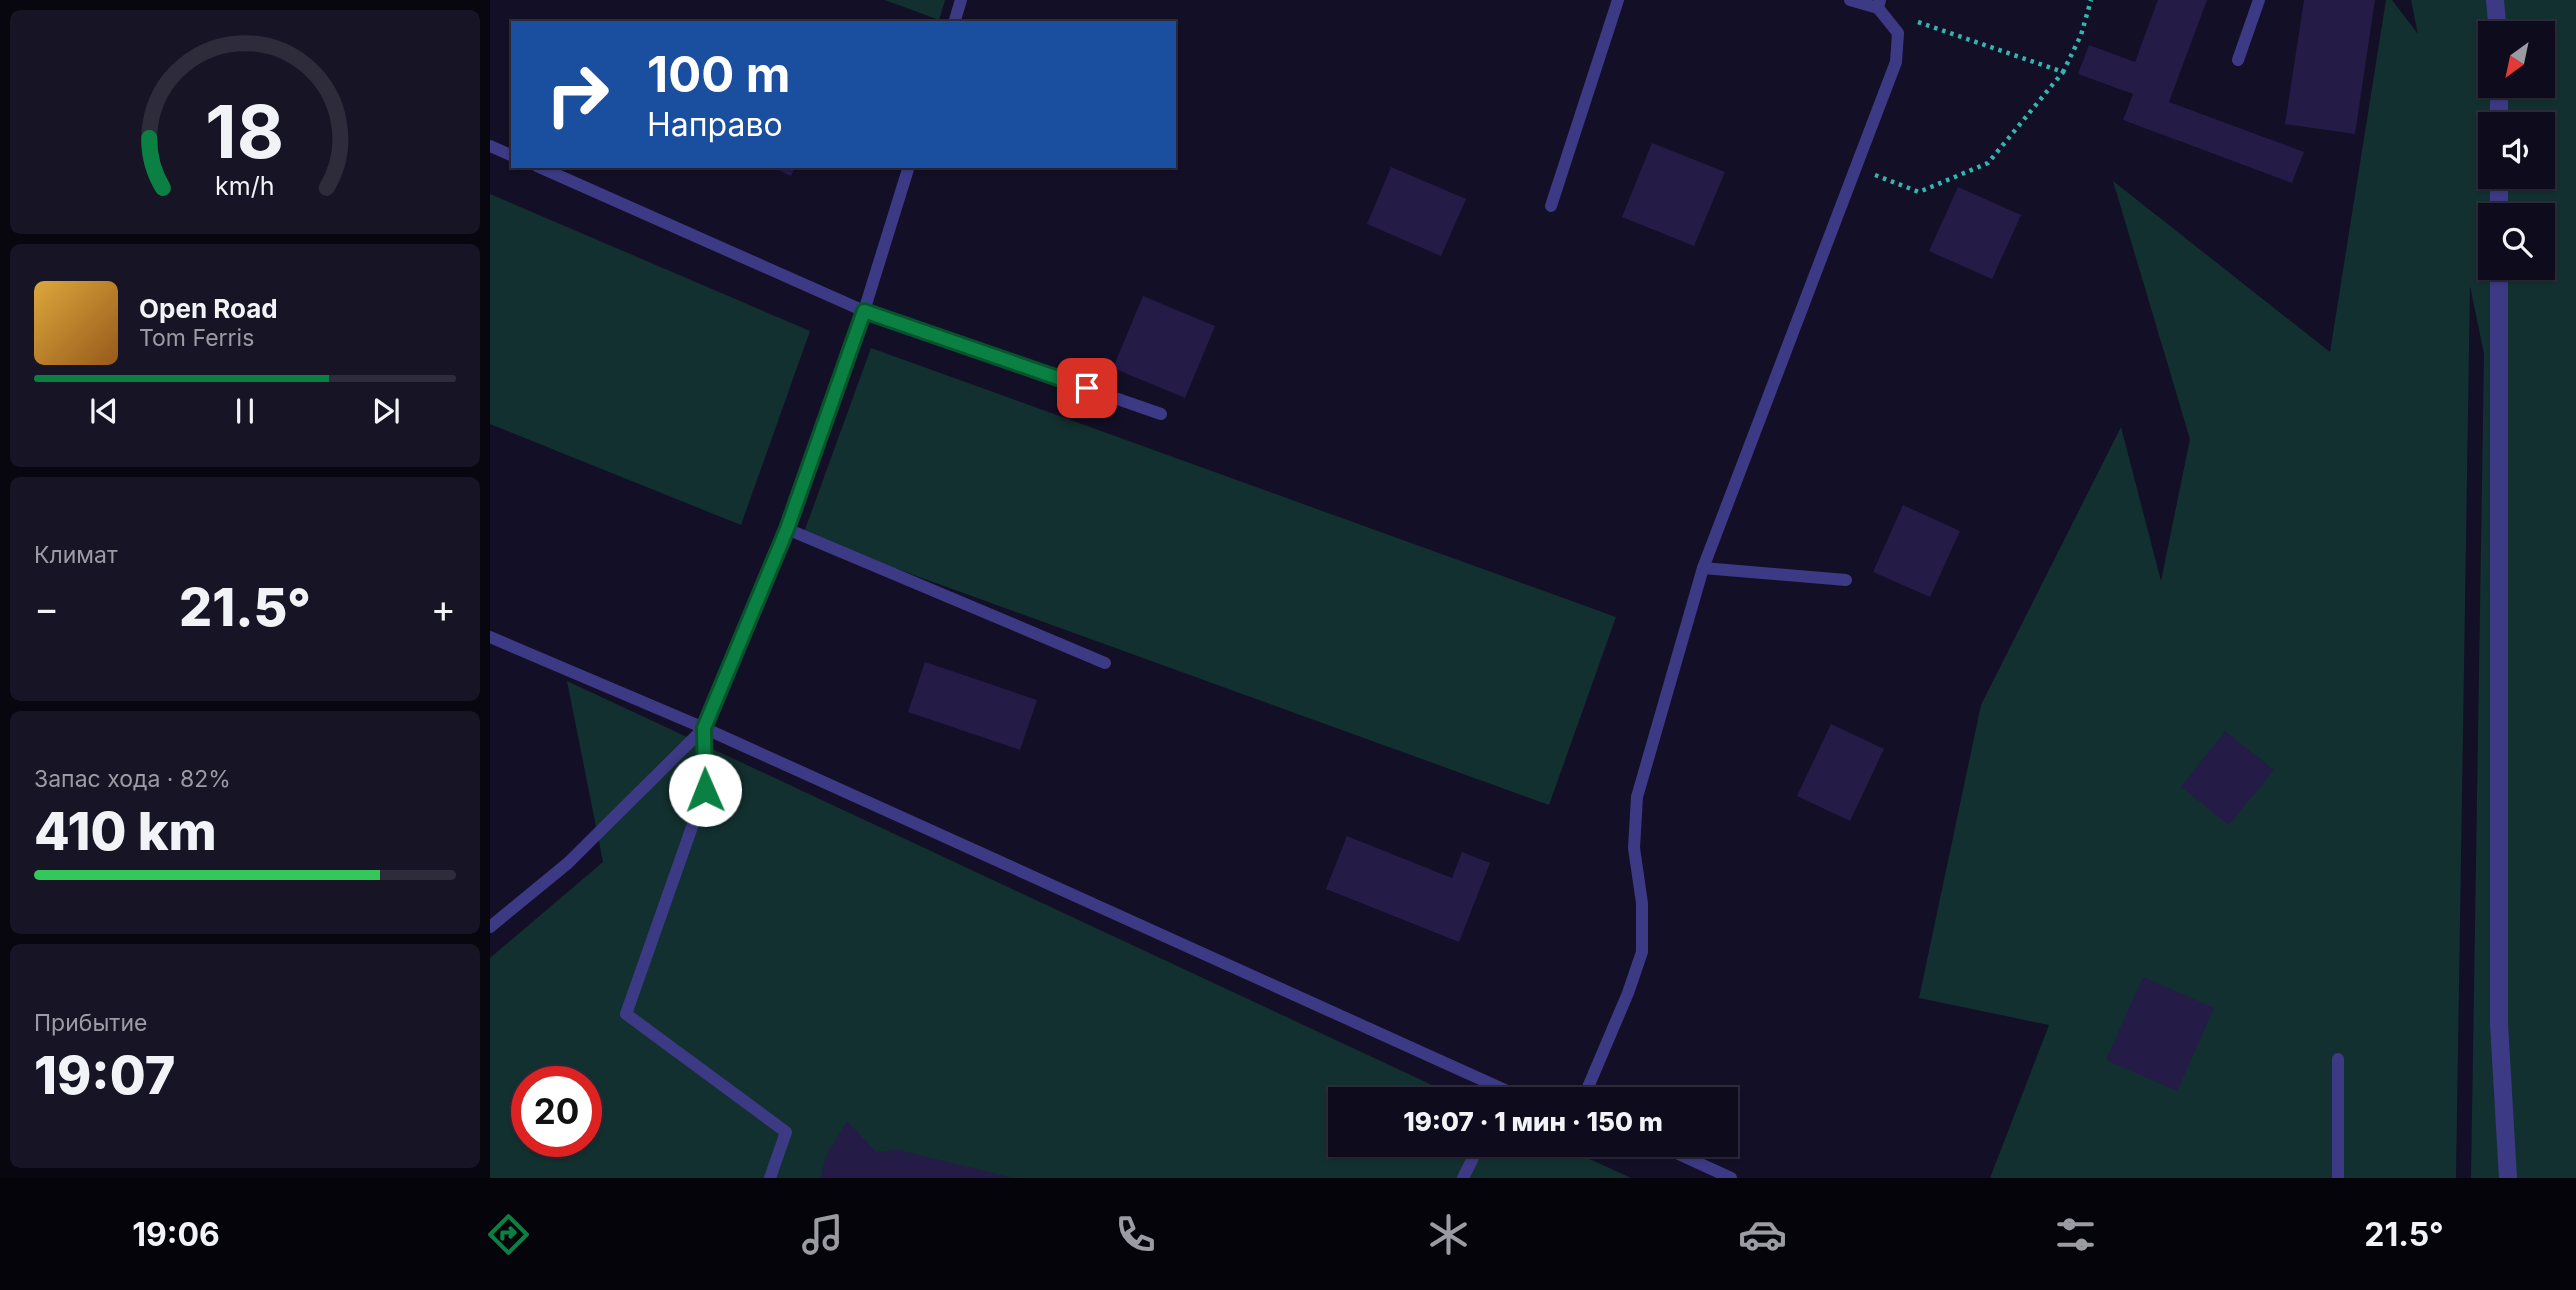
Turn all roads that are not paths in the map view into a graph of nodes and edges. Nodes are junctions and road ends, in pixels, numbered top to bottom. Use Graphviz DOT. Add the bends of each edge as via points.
graph roads {
  1 [pos="961,0"];
  2 [pos="1618,0"];
  3 [pos="1850,0"];
  4 [pos="2259,0"];
  5 [pos="2495,0"];
  6 [pos="1879,4"];
  7 [pos="955,21"];
  8 [pos="2497,21"];
  9 [pos="2238,60"];
  10 [pos="490,146"];
  11 [pos="511,155"];
  12 [pos="542,168"];
  13 [pos="908,168"];
  14 [pos="1551,206"];
  15 [pos="2499,280"];
  16 [pos="864,311"];
  17 [pos="1161,414"];
  18 [pos="787,529"];
  19 [pos="1703,568"];
  20 [pos="1846,580"];
  21 [pos="490,637"];
  22 [pos="1105,663"];
  23 [pos="704,728"];
  24 [pos="490,927"];
  25 [pos="2338,1059"];
  26 [pos="1488,1087"];
  27 [pos="1588,1087"];
  28 [pos="1474,1157"];
  29 [pos="1685,1157"];
  30 [pos="770,1178"];
  31 [pos="1463,1178"];
  32 [pos="1731,1178"];
  33 [pos="2338,1178"];
  34 [pos="2508,1178"];
  1 -- 7 [label="lane"];
  2 -- 14 [label="lane"];
  3 -- 6 [label="lane"];
  4 -- 9 [label="lane"];
  5 -- 8 [label="street"];
  6 -- 19 [label="lane" via="1898,33 1896,62"];
  10 -- 11 [label="lane"];
  12 -- 16 [label="lane"];
  13 -- 16 [label="lane"];
  15 -- 34 [label="street" via="2499,1024"];
  16 -- 17 [label="lane"];
  16 -- 18 [label="lane"];
  18 -- 22 [label="lane"];
  18 -- 23 [label="lane"];
  19 -- 20 [label="lane"];
  19 -- 27 [label="lane" via="1637,797 1634,848 1642,903 1642,952"];
  21 -- 23 [label="lane"];
  23 -- 24 [label="lane" via="568,863"];
  23 -- 26 [label="lane"];
  23 -- 30 [label="lane" via="705,790 626,1014 786,1132"];
  25 -- 33 [label="lane"];
  28 -- 31 [label="lane"];
  29 -- 32 [label="lane"];
}
